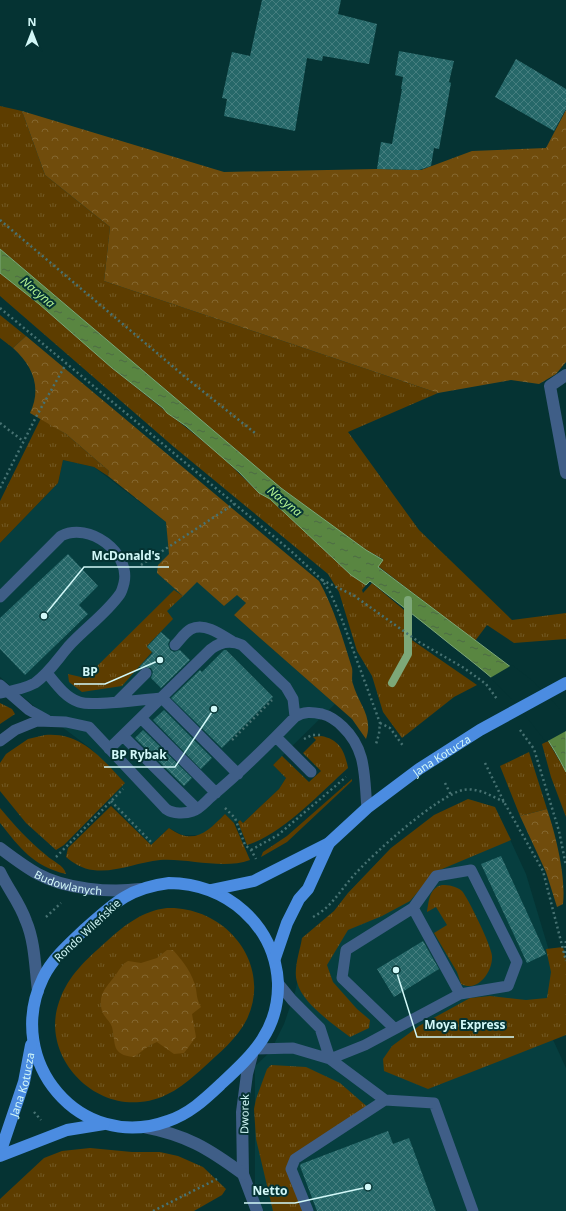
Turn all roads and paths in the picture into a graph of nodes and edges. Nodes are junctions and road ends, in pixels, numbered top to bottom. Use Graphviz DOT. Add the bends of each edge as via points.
graph roads {
  1 [pos="0,220"];
  2 [pos="0,308"];
  3 [pos="66,364"];
  4 [pos="566,375"];
  5 [pos="0,423"];
  6 [pos="255,434"];
  7 [pos="23,441"];
  8 [pos="566,473"];
  9 [pos="0,488"];
  10 [pos="234,504"];
  11 [pos="125,574"];
  12 [pos="322,580"];
  13 [pos="0,597"];
  14 [pos="233,642"];
  15 [pos="175,645"];
  16 [pos="47,674"];
  17 [pos="146,674"];
  18 [pos="566,683"];
  19 [pos="2,690"];
  20 [pos="162,698"];
  21 [pos="275,698"];
  22 [pos="118,702"];
  23 [pos="499,702"];
  24 [pos="295,717"];
  25 [pos="141,718"];
  26 [pos="48,721"];
  27 [pos="380,723"];
  28 [pos="516,725"];
  29 [pos="326,735"];
  30 [pos="123,736"];
  31 [pos="276,737"];
  32 [pos="0,741"];
  33 [pos="231,741"];
  34 [pos="404,746"];
  35 [pos="109,750"];
  36 [pos="290,751"];
  37 [pos="363,762"];
  38 [pos="485,764"];
  39 [pos="311,772"];
  40 [pos="238,774"];
  41 [pos="135,777"];
  42 [pos="445,784"];
  43 [pos="216,793"];
  44 [pos="451,795"];
  45 [pos="111,801"];
  46 [pos="504,802"];
  47 [pos="367,808"];
  48 [pos="196,809"];
  49 [pos="227,810"];
  50 [pos="152,843"];
  51 [pos="329,843"];
  52 [pos="0,848"];
  53 [pos="251,850"];
  54 [pos="56,857"];
  55 [pos="257,863"];
  56 [pos="566,866"];
  57 [pos="0,872"];
  58 [pos="145,888"];
  59 [pos="209,890"];
  60 [pos="64,900"];
  61 [pos="413,908"];
  62 [pos="309,918"];
  63 [pos="43,919"];
  64 [pos="566,940"];
  65 [pos="565,956"];
  66 [pos="275,958"];
  67 [pos="566,961"];
  68 [pos="278,984"];
  69 [pos="38,991"];
  70 [pos="460,994"];
  71 [pos="395,1029"];
  72 [pos="32,1037"];
  73 [pos="254,1052"];
  74 [pos="330,1059"];
  75 [pos="385,1100"];
  76 [pos="32,1110"];
  77 [pos="42,1120"];
  78 [pos="108,1124"];
  79 [pos="144,1127"];
  80 [pos="0,1155"];
  81 [pos="243,1174"];
  82 [pos="220,1177"];
  83 [pos="153,1211"];
  84 [pos="257,1211"];
  85 [pos="308,1211"];
  86 [pos="473,1211"];
  1 -- 6 [label="path"];
  2 -- 3 [label="path"];
  3 -- 7 [label="path"];
  3 -- 10 [label="path"];
  4 -- 8 [label="street" via="550,386"];
  5 -- 7 [label="path"];
  7 -- 9 [label="path"];
  10 -- 11 [label="path" via="162,553"];
  10 -- 12 [label="path"];
  11 -- 13 [label="lane" via="120,559 98,537 83,532 66,533"];
  11 -- 16 [label="lane" via="120,594 68,648"];
  12 -- 23 [label="path" via="353,595 419,642 464,668 486,684"];
  12 -- 27 [label="path" via="336,604"];
  14 -- 15 [label="lane" via="199,627 189,631"];
  14 -- 20 [label="lane" via="216,645"];
  14 -- 24 [label="lane" via="246,647 284,684 293,699"];
  16 -- 19 [label="lane" via="22,689"];
  16 -- 22 [label="lane" via="63,692 78,702"];
  17 -- 22 [label="lane"];
  18 -- 47 [label="main road, Jana Kotucza" via="480,730 419,769"];
  19 -- 26 [label="lane" via="28,710"];
  20 -- 22 [label="lane"];
  20 -- 25 [label="lane"];
  20 -- 40 [label="lane"];
  21 -- 33 [label="path"];
  24 -- 31 [label="lane"];
  24 -- 37 [label="lane" via="302,713 315,712 333,718 353,736"];
  25 -- 30 [label="lane"];
  25 -- 43 [label="lane"];
  26 -- 32 [label="lane" via="22,726"];
  26 -- 35 [label="lane" via="89,727"];
  27 -- 34 [label="path" via="390,728"];
  27 -- 37 [label="path" via="376,743"];
  28 -- 56 [label="path" via="534,749 559,832"];
  29 -- 36 [label="path" via="307,738"];
  30 -- 35 [label="lane"];
  30 -- 48 [label="lane"];
  31 -- 36 [label="lane"];
  31 -- 40 [label="lane"];
  35 -- 41 [label="lane"];
  36 -- 39 [label="lane"];
  37 -- 47 [label="lane"];
  37 -- 53 [label="path" via="278,835"];
  38 -- 46 [label="path"];
  40 -- 43 [label="lane"];
  41 -- 45 [label="path"];
  41 -- 48 [label="lane" via="170,812 182,813"];
  42 -- 44 [label="path"];
  43 -- 48 [label="lane"];
  44 -- 46 [label="path" via="464,790 475,790"];
  44 -- 62 [label="path" via="375,853 329,907"];
  45 -- 50 [label="path"];
  45 -- 54 [label="path"];
  46 -- 65 [label="path" via="543,871"];
  47 -- 51 [label="main road, Jana Kotucza"];
  49 -- 53 [label="path" via="235,818 245,845"];
  51 -- 59 [label="main road, Jana Kotucza" via="254,881"];
  51 -- 66 [label="main road, Jana Kotucza" via="308,889 290,916"];
  52 -- 58 [label="street, Budowlanych" via="38,875 58,882 112,890"];
  53 -- 55 [label="path"];
  57 -- 69 [label="street" via="7,888 19,904 28,927"];
  58 -- 59 [label="main road, Rondo Wileńskie" via="183,883"];
  58 -- 69 [label="main road, Rondo Wileńskie" via="115,902 67,946 52,964"];
  59 -- 66 [label="main road, Rondo Wileńskie" via="225,896 251,918 264,935"];
  60 -- 63 [label="path"];
  61 -- 70 [label="lane"];
  61 -- 70 [label="lane" via="436,876 471,870 518,962 508,986"];
  61 -- 71 [label="lane" via="346,950 342,978"];
  64 -- 65 [label="path"];
  65 -- 67 [label="path"];
  66 -- 68 [label="main road, Rondo Wileńskie"];
  68 -- 73 [label="main road, Rondo Wileńskie" via="274,1016"];
  68 -- 74 [label="lane" via="320,1028"];
  69 -- 72 [label="main road, Rondo Wileńskie" via="34,1004"];
  70 -- 71 [label="lane"];
  71 -- 74 [label="lane"];
  72 -- 78 [label="main road, Rondo Wileńskie" via="34,1054 49,1082 66,1102 91,1118"];
  72 -- 80 [label="main road, Jana Kotucza" via="24,1082"];
  73 -- 74 [label="lane" via="293,1048"];
  73 -- 79 [label="main road, Rondo Wileńskie" via="189,1112 166,1122"];
  73 -- 81 [label="street, Dworek" via="246,1074 242,1106"];
  74 -- 75 [label="lane"];
  75 -- 85 [label="lane" via="295,1159 291,1169"];
  75 -- 86 [label="lane" via="434,1103"];
  76 -- 77 [label="path"];
  78 -- 79 [label="main road, Rondo Wileńskie"];
  78 -- 80 [label="main road, Jana Kotucza" via="67,1130"];
  79 -- 81 [label="street" via="198,1143"];
  81 -- 84 [label="street, Dworek"];
  82 -- 83 [label="path"];
}
